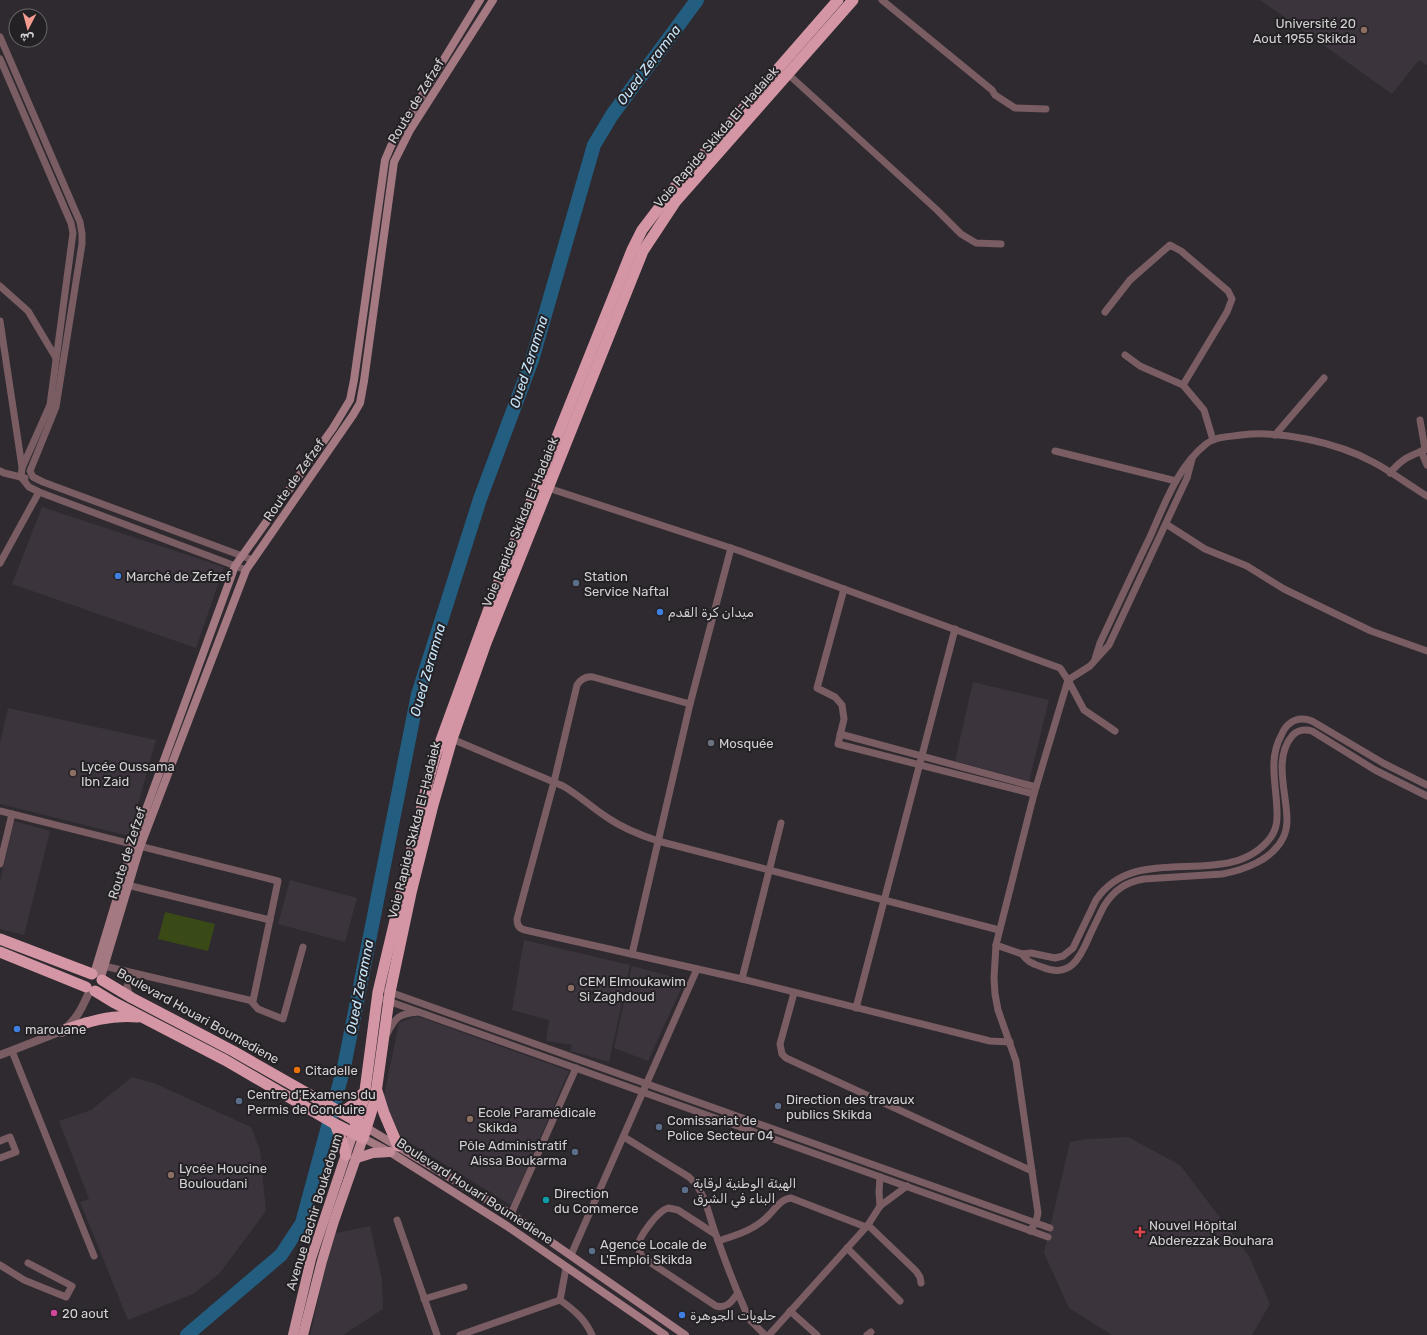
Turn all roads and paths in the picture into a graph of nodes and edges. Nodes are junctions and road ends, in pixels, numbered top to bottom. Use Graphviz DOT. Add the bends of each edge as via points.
graph roads {
  1 [pos="480,0"];
  2 [pos="494,0"];
  3 [pos="838,0"];
  4 [pos="853,0"];
  5 [pos="882,0"];
  6 [pos="0,37"];
  7 [pos="0,59"];
  8 [pos="788,74"];
  9 [pos="1046,109"];
  10 [pos="1001,244"];
  11 [pos="0,286"];
  12 [pos="1105,312"];
  13 [pos="0,321"];
  14 [pos="1126,355"];
  15 [pos="56,358"];
  16 [pos="1324,378"];
  17 [pos="1183,385"];
  18 [pos="1420,420"];
  19 [pos="1275,434"];
  20 [pos="1213,440"];
  21 [pos="1424,450"];
  22 [pos="1055,451"];
  23 [pos="1192,459"];
  24 [pos="1427,464"];
  25 [pos="22,468"];
  26 [pos="0,471"];
  27 [pos="1390,472"];
  28 [pos="21,477"];
  29 [pos="1176,481"];
  30 [pos="43,482"];
  31 [pos="538,484"];
  32 [pos="549,488"];
  33 [pos="39,492"];
  34 [pos="1427,496"];
  35 [pos="1166,524"];
  36 [pos="731,548"];
  37 [pos="242,556"];
  38 [pos="253,560"];
  39 [pos="0,563"];
  40 [pos="235,566"];
  41 [pos="246,570"];
  42 [pos="844,589"];
  43 [pos="955,629"];
  44 [pos="1427,651"];
  45 [pos="1095,659"];
  46 [pos="1068,680"];
  47 [pos="690,704"];
  48 [pos="1115,731"];
  49 [pos="840,734"];
  50 [pos="452,739"];
  51 [pos="1279,739"];
  52 [pos="1287,744"];
  53 [pos="922,757"];
  54 [pos="920,765"];
  55 [pos="554,782"];
  56 [pos="1427,785"];
  57 [pos="1035,790"];
  58 [pos="1427,796"];
  59 [pos="0,811"];
  60 [pos="12,814"];
  61 [pos="781,823"];
  62 [pos="658,841"];
  63 [pos="137,846"];
  64 [pos="2,848"];
  65 [pos="0,864"];
  66 [pos="769,870"];
  67 [pos="125,885"];
  68 [pos="884,900"];
  69 [pos="270,920"];
  70 [pos="999,930"];
  71 [pos="0,938"];
  72 [pos="996,945"];
  73 [pos="303,947"];
  74 [pos="0,952"];
  75 [pos="632,954"];
  76 [pos="1022,954"];
  77 [pos="697,969"];
  78 [pos="98,973"];
  79 [pos="141,975"];
  80 [pos="742,979"];
  81 [pos="90,989"];
  82 [pos="794,993"];
  83 [pos="384,995"];
  84 [pos="130,996"];
  85 [pos="251,1001"];
  86 [pos="856,1008"];
  87 [pos="419,1012"];
  88 [pos="144,1018"];
  89 [pos="62,1030"];
  90 [pos="1010,1042"];
  91 [pos="383,1043"];
  92 [pos="12,1051"];
  93 [pos="0,1055"];
  94 [pos="576,1068"];
  95 [pos="647,1084"];
  96 [pos="365,1088"];
  97 [pos="376,1090"];
  98 [pos="643,1092"];
  99 [pos="341,1112"];
  100 [pos="357,1121"];
  101 [pos="335,1124"];
  102 [pos="353,1133"];
  103 [pos="365,1133"];
  104 [pos="624,1136"];
  105 [pos="0,1141"];
  106 [pos="394,1149"];
  107 [pos="351,1156"];
  108 [pos="0,1158"];
  109 [pos="1032,1171"];
  110 [pos="880,1177"];
  111 [pos="907,1186"];
  112 [pos="880,1206"];
  113 [pos="511,1214"];
  114 [pos="397,1220"];
  115 [pos="1036,1222"];
  116 [pos="867,1226"];
  117 [pos="1050,1228"];
  118 [pos="1030,1231"];
  119 [pos="715,1234"];
  120 [pos="1048,1237"];
  121 [pos="718,1241"];
  122 [pos="847,1248"];
  123 [pos="571,1255"];
  124 [pos="94,1256"];
  125 [pos="28,1263"];
  126 [pos="0,1265"];
  127 [pos="566,1268"];
  128 [pos="921,1283"];
  129 [pos="464,1287"];
  130 [pos="738,1293"];
  131 [pos="424,1299"];
  132 [pos="560,1300"];
  133 [pos="900,1301"];
  134 [pos="790,1311"];
  135 [pos="293,1335"];
  136 [pos="302,1335"];
  137 [pos="437,1335"];
  138 [pos="460,1335"];
  139 [pos="592,1335"];
  140 [pos="665,1335"];
  141 [pos="685,1335"];
  142 [pos="765,1335"];
  143 [pos="769,1335"];
  144 [pos="817,1335"];
  1 -- 37 [label="main road, Route de Zefzef" via="385,160 350,400"];
  2 -- 38 [label="main road, Route de Zefzef" via="410,130 394,162 360,403 342,433"];
  3 -- 31 [label="highway, Voie Rapide Skikda El-Hadaiek" via="674,188 642,230"];
  4 -- 8 [label="highway, Voie Rapide Skikda El-Hadaiek"];
  5 -- 9 [label="street" via="1015,108"];
  6 -- 30 [label="street" via="80,222 82,234 56,407 30,471 33,477"];
  7 -- 15 [label="street" via="71,223 73,233"];
  8 -- 10 [label="street" via="961,234 976,243"];
  8 -- 32 [label="highway, Voie Rapide Skikda El-Hadaiek" via="676,201 643,251"];
  11 -- 15 [label="street" via="28,311"];
  12 -- 17 [label="street" via="1130,280 1170,245 1181,251 1228,291 1232,299 1227,312"];
  13 -- 25 [label="street"];
  14 -- 17 [label="street" via="1140,366"];
  15 -- 25 [label="street" via="50,405"];
  16 -- 19 [label="street"];
  17 -- 20 [label="street" via="1204,410"];
  18 -- 21 [label="street"];
  19 -- 20 [label="street"];
  19 -- 27 [label="street" via="1326,444 1373,461"];
  20 -- 23 [label="street"];
  21 -- 24 [label="street"];
  21 -- 27 [label="street" via="1404,458"];
  22 -- 29 [label="street"];
  23 -- 29 [label="street"];
  23 -- 35 [label="street" via="1187,478"];
  25 -- 28 [label="street"];
  26 -- 28 [label="street"];
  27 -- 34 [label="street"];
  28 -- 30 [label="street"];
  28 -- 33 [label="street" via="29,487"];
  29 -- 45 [label="street" via="1100,643"];
  30 -- 37 [label="street"];
  31 -- 32 [label="street"];
  31 -- 83 [label="highway, Voie Rapide Skikda El-Hadaiek" via="436,754 428,781"];
  32 -- 36 [label="street"];
  32 -- 50 [label="highway, Voie Rapide Skikda El-Hadaiek" via="486,643"];
  33 -- 39 [label="street"];
  33 -- 40 [label="street"];
  35 -- 44 [label="street" via="1205,549 1247,566 1284,589 1371,631"];
  35 -- 45 [label="street" via="1109,645"];
  36 -- 42 [label="street"];
  36 -- 47 [label="street"];
  37 -- 38 [label="street"];
  37 -- 40 [label="main road, Route de Zefzef"];
  38 -- 41 [label="main road, Route de Zefzef"];
  40 -- 41 [label="street"];
  40 -- 63 [label="main road, Route de Zefzef"];
  41 -- 63 [label="main road, Route de Zefzef"];
  42 -- 43 [label="street"];
  42 -- 49 [label="street" via="817,688 835,697 842,705 844,719"];
  43 -- 46 [label="street" via="1060,668"];
  43 -- 53 [label="street"];
  45 -- 46 [label="street" via="1090,666"];
  46 -- 48 [label="street" via="1084,710"];
  46 -- 57 [label="street"];
  47 -- 55 [label="street" via="589,676 582,679 577,685"];
  47 -- 62 [label="street"];
  49 -- 53 [label="street"];
  49 -- 54 [label="street" via="838,744"];
  50 -- 55 [label="street"];
  50 -- 83 [label="highway, Voie Rapide Skikda El-Hadaiek"];
  51 -- 52 [label="street"];
  51 -- 56 [label="street" via="1291,722 1308,719 1382,763"];
  51 -- 76 [label="street" via="1274,761 1277,821 1272,836 1259,849 1244,858 1227,863 1145,869 1124,875 1100,894 1076,944 1070,951 1054,958 1031,953"];
  52 -- 58 [label="street" via="1297,732 1312,731 1375,770"];
  52 -- 76 [label="street" via="1282,764 1287,827 1279,844 1270,853 1252,865 1232,872 1144,879 1120,887 1106,902 1081,955 1069,968 1058,971 1046,969 1030,962"];
  53 -- 54 [label="street"];
  53 -- 57 [label="street"];
  54 -- 57 [label="street"];
  54 -- 68 [label="street"];
  55 -- 62 [label="street" via="579,796 617,824"];
  55 -- 75 [label="street" via="517,919 518,925 522,930"];
  57 -- 70 [label="street"];
  59 -- 60 [label="street"];
  60 -- 63 [label="street"];
  60 -- 64 [label="street"];
  61 -- 66 [label="street"];
  62 -- 66 [label="street"];
  62 -- 75 [label="street"];
  63 -- 67 [label="main road, Route de Zefzef"];
  63 -- 69 [label="street" via="278,881"];
  64 -- 65 [label="street"];
  66 -- 68 [label="street"];
  66 -- 80 [label="street"];
  67 -- 69 [label="street"];
  67 -- 78 [label="main road, Route de Zefzef"];
  68 -- 70 [label="street"];
  68 -- 86 [label="street"];
  69 -- 85 [label="street"];
  70 -- 72 [label="street"];
  71 -- 78 [label="highway, Boulevard Houari Boumediene"];
  72 -- 76 [label="street"];
  72 -- 90 [label="street" via="995,994"];
  73 -- 85 [label="street" via="284,1019 258,1010"];
  74 -- 81 [label="highway, Boulevard Houari Boumediene"];
  75 -- 77 [label="street"];
  77 -- 80 [label="street"];
  77 -- 95 [label="street"];
  78 -- 79 [label="street"];
  78 -- 81 [label="highway" via="86,979"];
  78 -- 81 [label="highway" via="102,986 98,990"];
  78 -- 84 [label="highway, Boulevard Houari Boumediene"];
  79 -- 84 [label="street" via="130,979 127,987"];
  79 -- 85 [label="street"];
  80 -- 82 [label="street"];
  81 -- 88 [label="highway, Boulevard Houari Boumediene"];
  81 -- 89 [label="street" via="77,1016"];
  82 -- 86 [label="street"];
  82 -- 109 [label="street" via="780,1044 782,1054 786,1058"];
  83 -- 87 [label="street"];
  83 -- 91 [label="highway, Voie Rapide Skikda El-Hadaiek"];
  83 -- 95 [label="street"];
  83 -- 96 [label="highway, Voie Rapide Skikda El-Hadaiek"];
  84 -- 99 [label="highway, Boulevard Houari Boumediene"];
  86 -- 90 [label="street" via="990,1041"];
  87 -- 91 [label="street" via="400,1016 393,1022"];
  87 -- 94 [label="street"];
  88 -- 89 [label="highway" via="104,1018"];
  88 -- 101 [label="highway, Boulevard Houari Boumediene" via="225,1060"];
  89 -- 92 [label="street"];
  90 -- 109 [label="street" via="1017,1070"];
  91 -- 97 [label="highway, Voie Rapide Skikda El-Hadaiek"];
  92 -- 93 [label="street"];
  92 -- 124 [label="street"];
  94 -- 98 [label="street"];
  94 -- 113 [label="street"];
  95 -- 98 [label="street"];
  95 -- 115 [label="street"];
  96 -- 99 [label="highway" via="356,1103"];
  96 -- 100 [label="highway, Voie Rapide Skikda El-Hadaiek"];
  97 -- 103 [label="highway, Voie Rapide Skikda El-Hadaiek"];
  97 -- 106 [label="highway"];
  98 -- 104 [label="street"];
  98 -- 110 [label="street"];
  99 -- 100 [label="highway, Boulevard Houari Boumediene"];
  100 -- 102 [label="highway, Avenue Bachir Boukadoum"];
  100 -- 103 [label="highway, Boulevard Houari Boumediene"];
  101 -- 102 [label="highway, Boulevard Houari Boumediene"];
  101 -- 107 [label="highway"];
  102 -- 103 [label="highway, Boulevard Houari Boumediene"];
  102 -- 107 [label="main road, Avenue Bachir Boukadoum"];
  103 -- 106 [label="main road, Boulevard Houari Boumediene"];
  103 -- 107 [label="main road, Avenue Bachir Boukadoum"];
  104 -- 119 [label="street" via="697,1185 703,1194"];
  104 -- 123 [label="street"];
  105 -- 108 [label="street" via="10,1137 16,1152"];
  106 -- 107 [label="main road"];
  106 -- 113 [label="main road, Boulevard Houari Boumediene"];
  106 -- 127 [label="main road, Boulevard Houari Boumediene"];
  107 -- 135 [label="main road, Avenue Bachir Boukadoum" via="311,1259"];
  107 -- 136 [label="main road, Avenue Bachir Boukadoum"];
  109 -- 115 [label="street" via="1038,1212"];
  110 -- 111 [label="street"];
  110 -- 112 [label="street"];
  111 -- 112 [label="street"];
  111 -- 118 [label="street"];
  112 -- 116 [label="street"];
  113 -- 123 [label="main road, Boulevard Houari Boumediene"];
  114 -- 131 [label="street"];
  115 -- 117 [label="street"];
  115 -- 118 [label="street"];
  116 -- 121 [label="street" via="791,1198 782,1200 756,1226"];
  116 -- 122 [label="street"];
  116 -- 128 [label="street" via="916,1271"];
  118 -- 120 [label="street"];
  119 -- 121 [label="street"];
  119 -- 130 [label="street" via="678,1210 668,1208 660,1212 641,1238 638,1247 642,1256 716,1306 727,1306"];
  121 -- 130 [label="street"];
  122 -- 133 [label="street"];
  122 -- 134 [label="street"];
  123 -- 127 [label="main road"];
  123 -- 141 [label="main road, Boulevard Houari Boumediene"];
  125 -- 126 [label="street" via="72,1286 66,1297 24,1280"];
  127 -- 132 [label="street"];
  127 -- 140 [label="main road, Boulevard Houari Boumediene"];
  129 -- 131 [label="street"];
  130 -- 142 [label="street" via="750,1320"];
  131 -- 137 [label="street"];
  132 -- 138 [label="street"];
  132 -- 139 [label="street" via="583,1319"];
  134 -- 143 [label="street"];
  134 -- 144 [label="street"];
}
